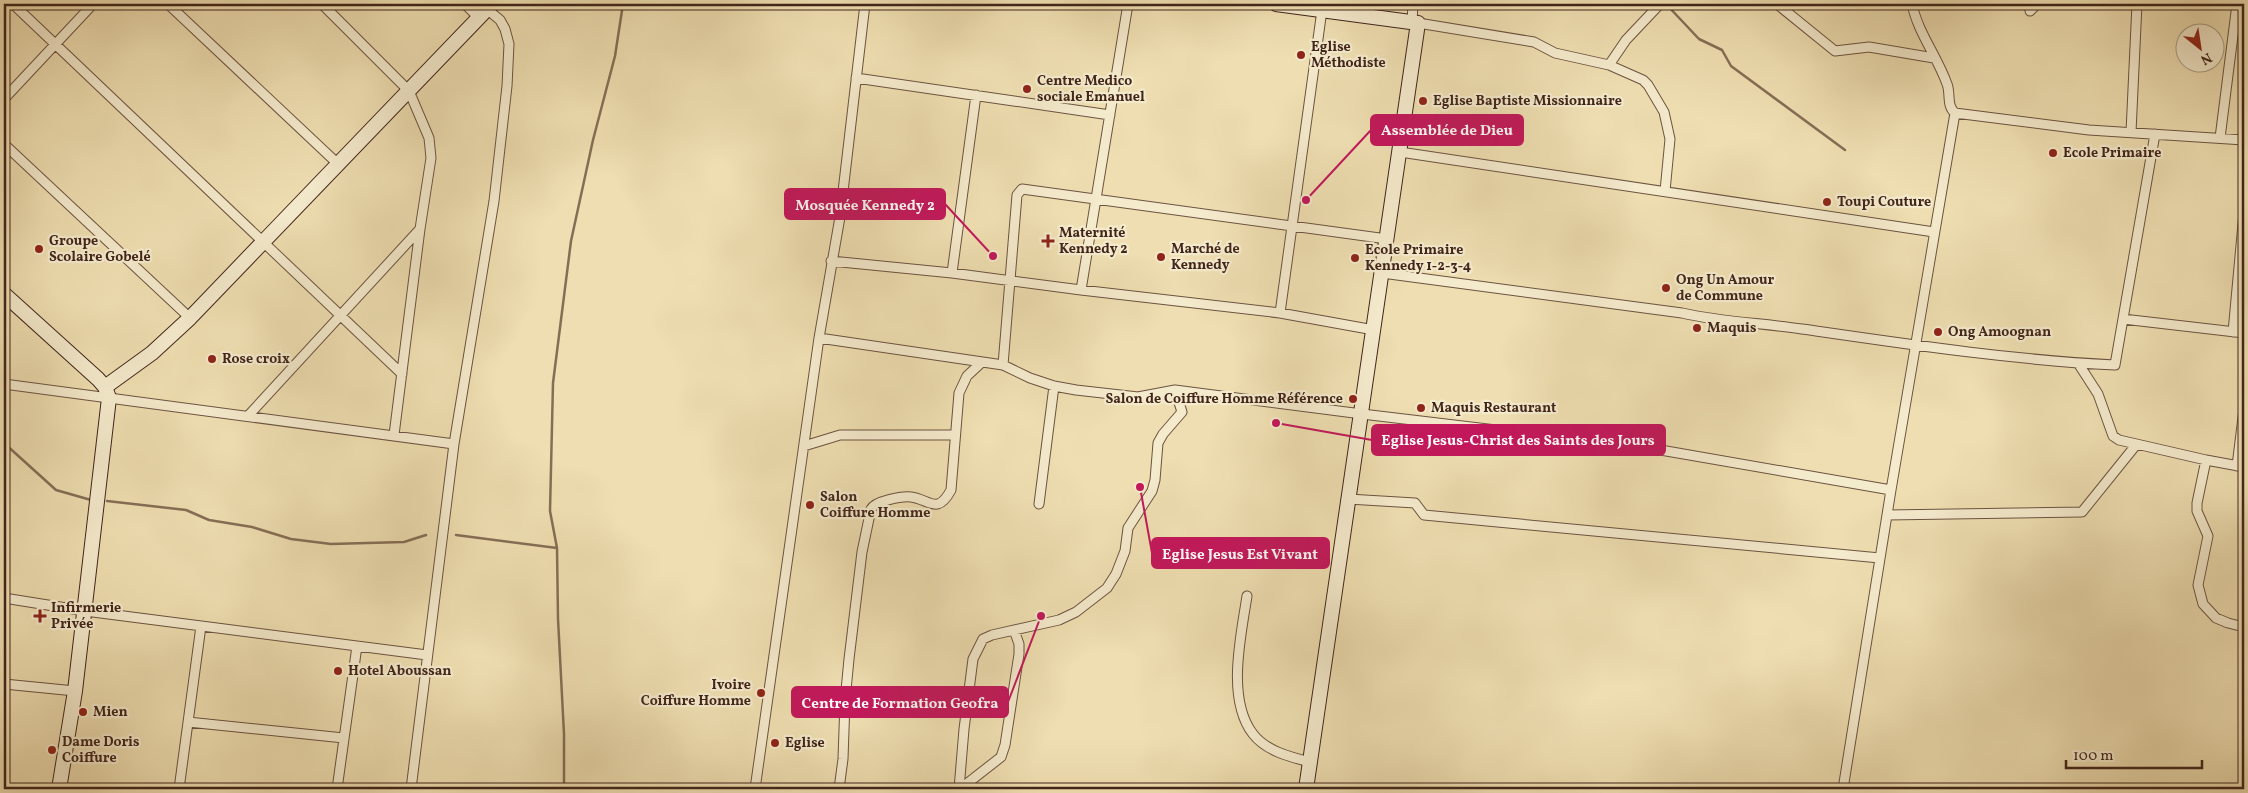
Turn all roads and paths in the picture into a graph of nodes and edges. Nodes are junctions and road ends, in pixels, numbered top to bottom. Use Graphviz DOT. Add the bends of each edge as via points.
graph roads {
  1 [pos="14,4"];
  2 [pos="93,4"];
  3 [pos="168,4"];
  4 [pos="322,4"];
  5 [pos="465,4"];
  6 [pos="865,4"];
  7 [pos="1128,4"];
  8 [pos="1276,4"];
  9 [pos="1413,4"];
  10 [pos="1660,4"];
  11 [pos="1776,4"];
  12 [pos="1912,4"];
  13 [pos="2037,4"];
  14 [pos="2137,4"];
  15 [pos="2237,4"];
  16 [pos="1322,10"];
  17 [pos="486,11"];
  18 [pos="2030,11"];
  19 [pos="1415,22"];
  20 [pos="56,44"];
  21 [pos="1934,58"];
  22 [pos="1609,65"];
  23 [pos="856,78"];
  24 [pos="409,91"];
  25 [pos="976,95"];
  26 [pos="4,99"];
  27 [pos="1955,113"];
  28 [pos="1110,115"];
  29 [pos="2131,132"];
  30 [pos="2155,134"];
  31 [pos="2220,138"];
  32 [pos="2244,140"];
  33 [pos="4,144"];
  34 [pos="1400,152"];
  35 [pos="338,164"];
  36 [pos="1665,192"];
  37 [pos="1096,200"];
  38 [pos="2244,213"];
  39 [pos="1292,226"];
  40 [pos="420,229"];
  41 [pos="1934,232"];
  42 [pos="1387,239"];
  43 [pos="264,241"];
  44 [pos="2243,244"];
  45 [pos="832,261"];
  46 [pos="952,273"];
  47 [pos="1382,273"];
  48 [pos="1009,280"];
  49 [pos="1081,290"];
  50 [pos="4,294"];
  51 [pos="1280,313"];
  52 [pos="340,314"];
  53 [pos="190,318"];
  54 [pos="2123,319"];
  55 [pos="1374,330"];
  56 [pos="2233,332"];
  57 [pos="2244,333"];
  58 [pos="819,338"];
  59 [pos="1916,346"];
  60 [pos="982,362"];
  61 [pos="2078,363"];
  62 [pos="1003,364"];
  63 [pos="402,374"];
  64 [pos="4,384"];
  65 [pos="1054,386"];
  66 [pos="1175,390"];
  67 [pos="107,392"];
  68 [pos="2244,409"];
  69 [pos="1362,414"];
  70 [pos="248,416"];
  71 [pos="394,434"];
  72 [pos="955,435"];
  73 [pos="454,444"];
  74 [pos="2136,445"];
  75 [pos="804,446"];
  76 [pos="2206,460"];
  77 [pos="2240,466"];
  78 [pos="1891,490"];
  79 [pos="1348,499"];
  80 [pos="1039,504"];
  81 [pos="1887,514"];
  82 [pos="1880,558"];
  83 [pos="1246,596"];
  84 [pos="4,598"];
  85 [pos="85,611"];
  86 [pos="201,626"];
  87 [pos="2244,627"];
  88 [pos="1014,630"];
  89 [pos="357,646"];
  90 [pos="427,655"];
  91 [pos="4,684"];
  92 [pos="75,691"];
  93 [pos="188,722"];
  94 [pos="344,738"];
  95 [pos="1310,762"];
  96 [pos="59,789"];
  97 [pos="179,789"];
  98 [pos="337,789"];
  99 [pos="411,789"];
  100 [pos="755,789"];
  101 [pos="839,789"];
  102 [pos="960,789"];
  103 [pos="1306,789"];
  104 [pos="1843,789"];
  1 -- 20 [label="street"];
  2 -- 20 [label="street"];
  3 -- 35 [label="street"];
  4 -- 24 [label="street"];
  5 -- 17 [label="street"];
  6 -- 23 [label="street"];
  7 -- 28 [label="street"];
  8 -- 16 [label="street"];
  9 -- 19 [label="street"];
  10 -- 22 [label="street" via="1626,40"];
  11 -- 21 [label="street" via="1835,51 1868,47"];
  12 -- 21 [label="street"];
  13 -- 18 [label="street"];
  14 -- 29 [label="street"];
  15 -- 31 [label="street"];
  16 -- 19 [label="street"];
  16 -- 39 [label="street"];
  17 -- 24 [label="street"];
  17 -- 73 [label="street" via="500,20 505,29 509,44 507,86 494,201"];
  19 -- 22 [label="street" via="1525,40 1555,53"];
  19 -- 34 [label="street"];
  20 -- 26 [label="street"];
  20 -- 43 [label="street"];
  21 -- 27 [label="street" via="1947,84 1950,109"];
  22 -- 36 [label="street" via="1643,80 1664,112 1670,140"];
  23 -- 25 [label="street"];
  23 -- 45 [label="street"];
  24 -- 35 [label="street"];
  24 -- 40 [label="street" via="429,138 432,158"];
  25 -- 28 [label="street"];
  25 -- 46 [label="street"];
  27 -- 29 [label="street" via="2089,130"];
  27 -- 41 [label="street"];
  28 -- 37 [label="street"];
  29 -- 30 [label="street"];
  30 -- 31 [label="street"];
  30 -- 54 [label="street"];
  31 -- 32 [label="street"];
  33 -- 53 [label="street"];
  34 -- 36 [label="street"];
  34 -- 42 [label="street"];
  35 -- 43 [label="street"];
  36 -- 41 [label="street"];
  37 -- 39 [label="street"];
  37 -- 48 [label="street" via="1022,188 1017,195"];
  37 -- 49 [label="street"];
  38 -- 44 [label="street"];
  39 -- 42 [label="street"];
  39 -- 51 [label="street"];
  40 -- 52 [label="street"];
  40 -- 63 [label="street"];
  41 -- 59 [label="street"];
  42 -- 47 [label="street"];
  43 -- 52 [label="street"];
  43 -- 53 [label="street"];
  44 -- 56 [label="street"];
  45 -- 46 [label="street"];
  45 -- 58 [label="street"];
  46 -- 48 [label="street"];
  47 -- 55 [label="street"];
  47 -- 59 [label="street"];
  48 -- 49 [label="street"];
  48 -- 62 [label="street"];
  49 -- 51 [label="street"];
  50 -- 67 [label="street"];
  51 -- 55 [label="street"];
  52 -- 63 [label="street"];
  52 -- 70 [label="street"];
  53 -- 67 [label="street"];
  54 -- 56 [label="street"];
  54 -- 61 [label="street" via="2115,365"];
  55 -- 69 [label="street"];
  56 -- 57 [label="street"];
  58 -- 60 [label="street"];
  58 -- 75 [label="street"];
  59 -- 61 [label="street"];
  59 -- 78 [label="street"];
  60 -- 62 [label="street"];
  60 -- 72 [label="street" via="962,384"];
  61 -- 74 [label="street" via="2098,394 2114,436"];
  62 -- 65 [label="street"];
  63 -- 71 [label="street"];
  64 -- 67 [label="street"];
  65 -- 66 [label="street" via="1138,397"];
  65 -- 80 [label="street"];
  66 -- 69 [label="street"];
  66 -- 88 [label="street" via="1182,412 1158,443 1156,480 1128,528 1125,551 1107,588 1082,608 1059,620"];
  67 -- 70 [label="street"];
  67 -- 85 [label="street"];
  68 -- 77 [label="street"];
  69 -- 78 [label="street" via="1649,448"];
  69 -- 79 [label="street"];
  70 -- 71 [label="street"];
  71 -- 73 [label="street"];
  72 -- 75 [label="street" via="840,435"];
  72 -- 101 [label="street" via="951,490 942,501 929,505 906,497 878,502 871,509 862,552 850,650"];
  73 -- 90 [label="street"];
  74 -- 76 [label="street"];
  74 -- 81 [label="street" via="2082,512"];
  75 -- 100 [label="street"];
  76 -- 77 [label="street"];
  76 -- 87 [label="street" via="2197,511 2208,536 2198,585 2203,604 2213,614 2228,624"];
  78 -- 81 [label="street"];
  79 -- 82 [label="street" via="1415,503 1424,514"];
  79 -- 95 [label="street"];
  81 -- 82 [label="street"];
  82 -- 104 [label="street"];
  83 -- 95 [label="street" via="1237,685 1246,723 1264,744 1290,757"];
  84 -- 85 [label="street"];
  85 -- 86 [label="street"];
  85 -- 92 [label="street"];
  86 -- 89 [label="street"];
  86 -- 93 [label="street"];
  88 -- 102 [label="street" via="1019,654 1001,757"];
  88 -- 102 [label="street" via="983,639 977,647 964,729"];
  89 -- 90 [label="street"];
  89 -- 94 [label="street"];
  90 -- 99 [label="street"];
  91 -- 92 [label="street"];
  92 -- 96 [label="street"];
  93 -- 94 [label="street"];
  93 -- 97 [label="street"];
  94 -- 98 [label="street"];
  95 -- 103 [label="street"];
}
